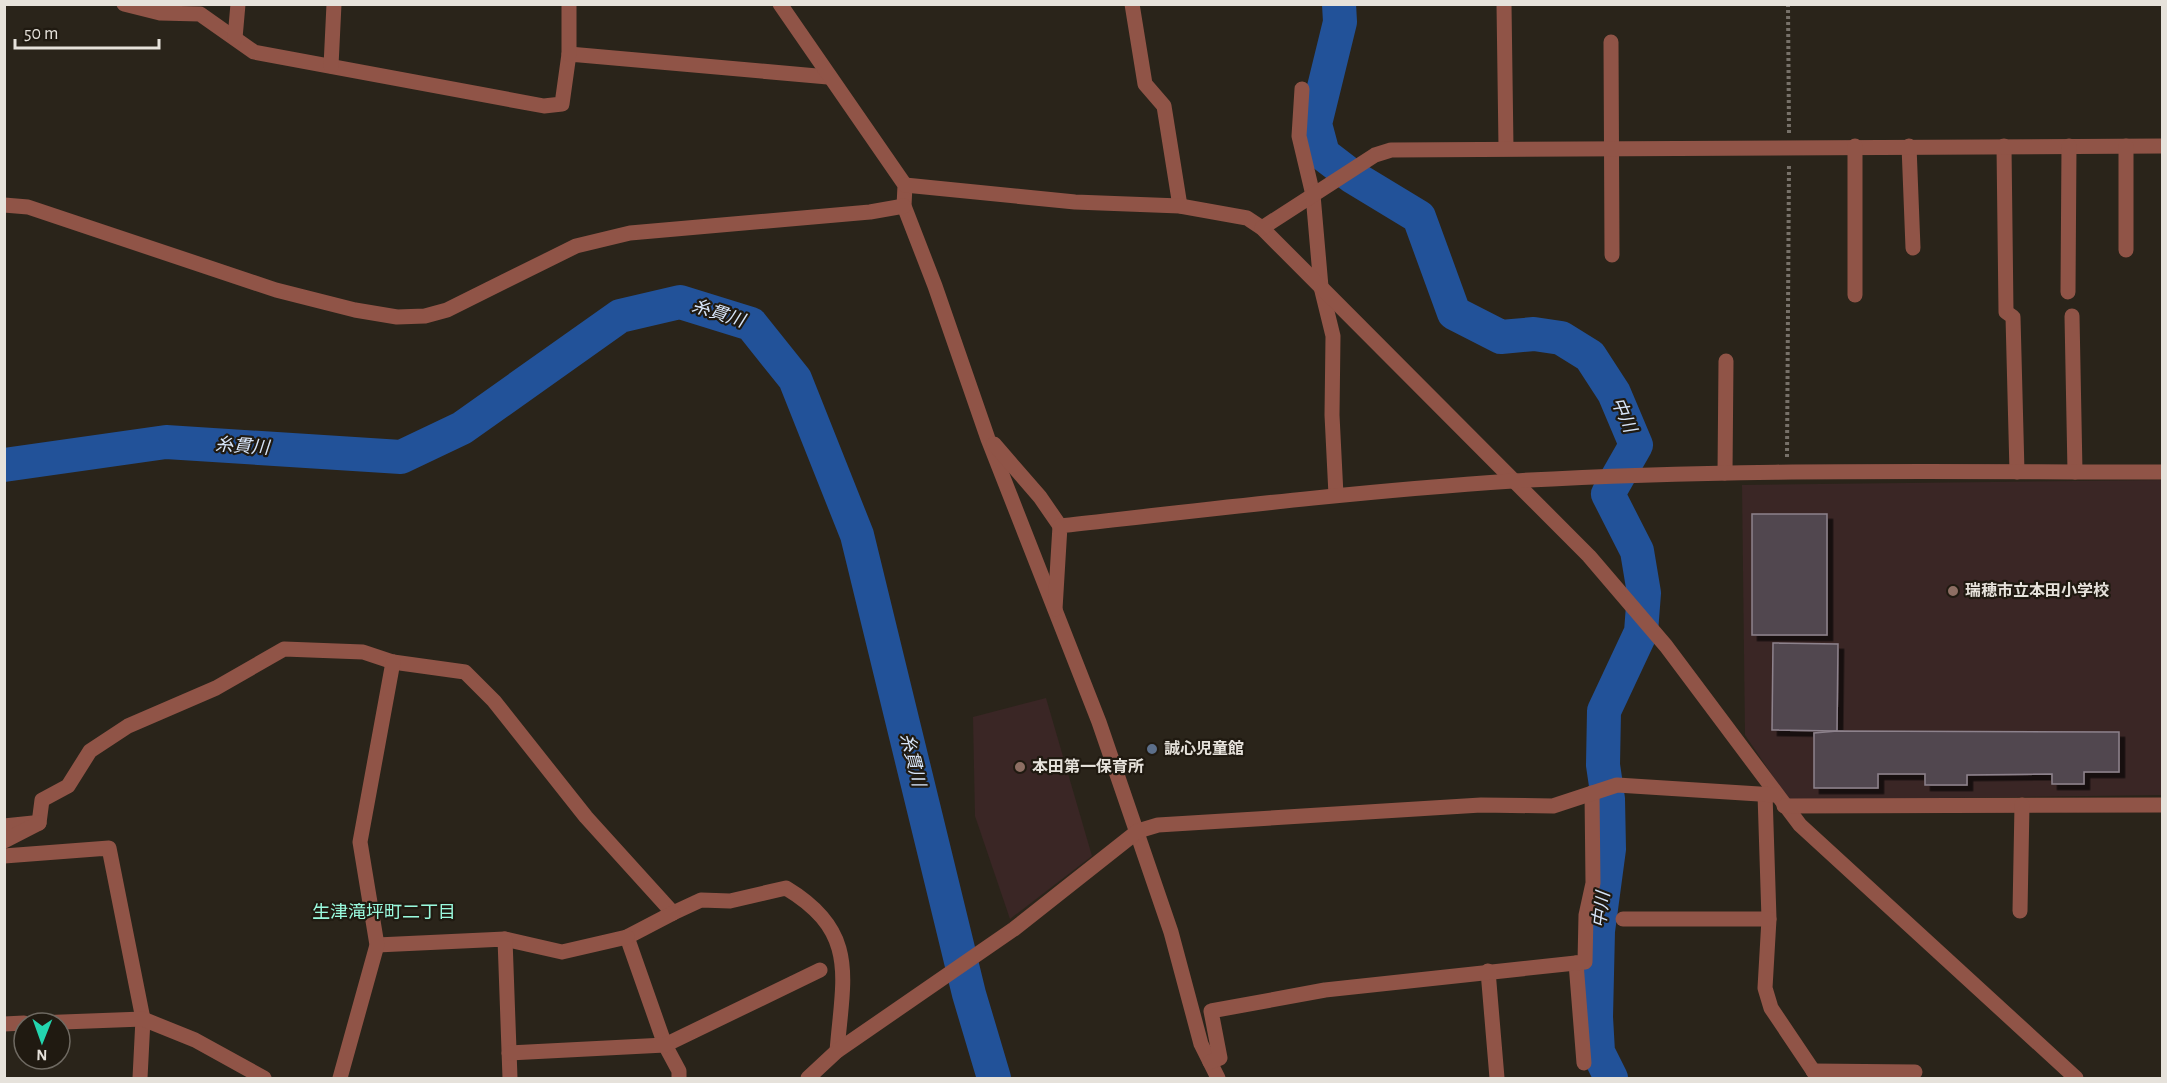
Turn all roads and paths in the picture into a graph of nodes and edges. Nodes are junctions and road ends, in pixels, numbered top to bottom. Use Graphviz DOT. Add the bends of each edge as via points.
graph roads {
  1 [pos="124,4"];
  2 [pos="237,4"];
  3 [pos="334,4"];
  4 [pos="569,4"];
  5 [pos="780,4"];
  6 [pos="1132,4"];
  7 [pos="1503,4"];
  8 [pos="1788,4"];
  9 [pos="235,38"];
  10 [pos="1611,42"];
  11 [pos="569,54"];
  12 [pos="331,66"];
  13 [pos="828,77"];
  14 [pos="1302,89"];
  15 [pos="1790,146"];
  16 [pos="1855,146"];
  17 [pos="1909,146"];
  18 [pos="2004,146"];
  19 [pos="2069,146"];
  20 [pos="2126,146"];
  21 [pos="2163,146"];
  22 [pos="1506,148"];
  23 [pos="1612,148"];
  24 [pos="904,184"];
  25 [pos="1313,195"];
  26 [pos="4,206"];
  27 [pos="904,206"];
  28 [pos="1180,206"];
  29 [pos="1262,228"];
  30 [pos="1913,248"];
  31 [pos="2126,250"];
  32 [pos="1612,255"];
  33 [pos="1321,287"];
  34 [pos="2068,292"];
  35 [pos="1855,295"];
  36 [pos="2072,316"];
  37 [pos="1726,361"];
  38 [pos="988,439"];
  39 [pos="1787,471"];
  40 [pos="2017,472"];
  41 [pos="2075,472"];
  42 [pos="2163,472"];
  43 [pos="1725,473"];
  44 [pos="1516,481"];
  45 [pos="1336,495"];
  46 [pos="1060,526"];
  47 [pos="1055,609"];
  48 [pos="393,662"];
  49 [pos="1592,793"];
  50 [pos="1775,798"];
  51 [pos="2022,805"];
  52 [pos="2163,805"];
  53 [pos="39,823"];
  54 [pos="4,826"];
  55 [pos="1138,831"];
  56 [pos="4,842"];
  57 [pos="4,856"];
  58 [pos="2020,911"];
  59 [pos="673,913"];
  60 [pos="1623,919"];
  61 [pos="1769,919"];
  62 [pos="627,937"];
  63 [pos="505,939"];
  64 [pos="377,945"];
  65 [pos="1576,963"];
  66 [pos="820,970"];
  67 [pos="1488,971"];
  68 [pos="143,1019"];
  69 [pos="72,1022"];
  70 [pos="665,1045"];
  71 [pos="837,1051"];
  72 [pos="509,1053"];
  73 [pos="1210,1062"];
  74 [pos="1584,1063"];
  75 [pos="1915,1072"];
  76 [pos="1815,1075"];
  77 [pos="140,1078"];
  78 [pos="264,1078"];
  79 [pos="340,1078"];
  80 [pos="510,1078"];
  81 [pos="679,1078"];
  82 [pos="808,1078"];
  83 [pos="1218,1078"];
  84 [pos="1497,1078"];
  85 [pos="2076,1078"];
  1 -- 9 [label="street" via="159,13 200,14"];
  2 -- 9 [label="street"];
  3 -- 12 [label="street"];
  4 -- 11 [label="street"];
  5 -- 13 [label="street"];
  6 -- 28 [label="street" via="1145,84 1164,106"];
  7 -- 22 [label="street"];
  8 -- 15 [label="path"];
  9 -- 12 [label="street" via="254,52"];
  10 -- 23 [label="street"];
  11 -- 12 [label="street" via="562,104 544,106"];
  11 -- 13 [label="street"];
  13 -- 24 [label="street"];
  14 -- 25 [label="street" via="1299,136"];
  15 -- 16 [label="street"];
  15 -- 23 [label="street"];
  15 -- 39 [label="path"];
  16 -- 17 [label="street"];
  16 -- 35 [label="street"];
  17 -- 18 [label="street"];
  17 -- 30 [label="street"];
  18 -- 19 [label="street"];
  18 -- 40 [label="street" via="2006,312 2013,317"];
  19 -- 20 [label="street"];
  19 -- 34 [label="street"];
  20 -- 21 [label="street"];
  20 -- 31 [label="street"];
  22 -- 23 [label="street"];
  22 -- 25 [label="street" via="1391,150 1375,155"];
  23 -- 32 [label="street"];
  24 -- 27 [label="street"];
  24 -- 28 [label="street" via="1075,202"];
  25 -- 29 [label="street"];
  25 -- 33 [label="street"];
  26 -- 27 [label="street" via="28,207 276,290 397,317 447,310 576,246 630,233"];
  27 -- 38 [label="street"];
  28 -- 29 [label="street" via="1247,218"];
  29 -- 33 [label="street"];
  33 -- 44 [label="street"];
  33 -- 45 [label="street" via="1333,336"];
  36 -- 41 [label="street"];
  37 -- 43 [label="street"];
  38 -- 46 [label="street" via="1017,468"];
  38 -- 47 [label="street"];
  39 -- 40 [label="street"];
  39 -- 43 [label="street"];
  40 -- 41 [label="street"];
  41 -- 42 [label="street"];
  43 -- 44 [label="street"];
  44 -- 45 [label="street"];
  44 -- 50 [label="street" via="1666,646 1749,755"];
  45 -- 46 [label="street"];
  46 -- 47 [label="street"];
  47 -- 55 [label="street"];
  48 -- 53 [label="street" via="363,652 284,649 216,688 128,726 90,751 68,786 42,800"];
  48 -- 59 [label="street" via="465,672 494,701 586,817"];
  48 -- 64 [label="street" via="360,843"];
  49 -- 50 [label="street" via="1617,784"];
  49 -- 55 [label="street" via="1553,806 1481,805 1158,825"];
  49 -- 65 [label="street" via="1593,883 1586,915 1585,962"];
  50 -- 51 [label="street"];
  50 -- 61 [label="street"];
  50 -- 85 [label="street" via="1866,888"];
  51 -- 52 [label="street"];
  51 -- 58 [label="street"];
  53 -- 54 [label="street"];
  53 -- 56 [label="street"];
  55 -- 71 [label="street" via="1014,929"];
  55 -- 73 [label="street" via="1201,1044"];
  57 -- 68 [label="street" via="109,848"];
  59 -- 62 [label="street"];
  59 -- 71 [label="street" via="701,900 730,901 786,888 804,899 825,919 842,952 844,973"];
  60 -- 61 [label="street"];
  61 -- 76 [label="street" via="1765,988 1771,1008"];
  62 -- 63 [label="street" via="562,952"];
  62 -- 70 [label="street"];
  63 -- 64 [label="street"];
  63 -- 72 [label="street"];
  64 -- 79 [label="street"];
  65 -- 67 [label="street"];
  65 -- 74 [label="street"];
  66 -- 70 [label="street"];
  67 -- 73 [label="street" via="1325,990 1210,1011 1220,1058"];
  67 -- 84 [label="street"];
  68 -- 69 [label="street"];
  68 -- 77 [label="street"];
  68 -- 78 [label="street" via="195,1040"];
  70 -- 72 [label="street"];
  70 -- 81 [label="street"];
  71 -- 82 [label="street"];
  72 -- 80 [label="street"];
  73 -- 83 [label="street"];
  75 -- 76 [label="street"];
}
